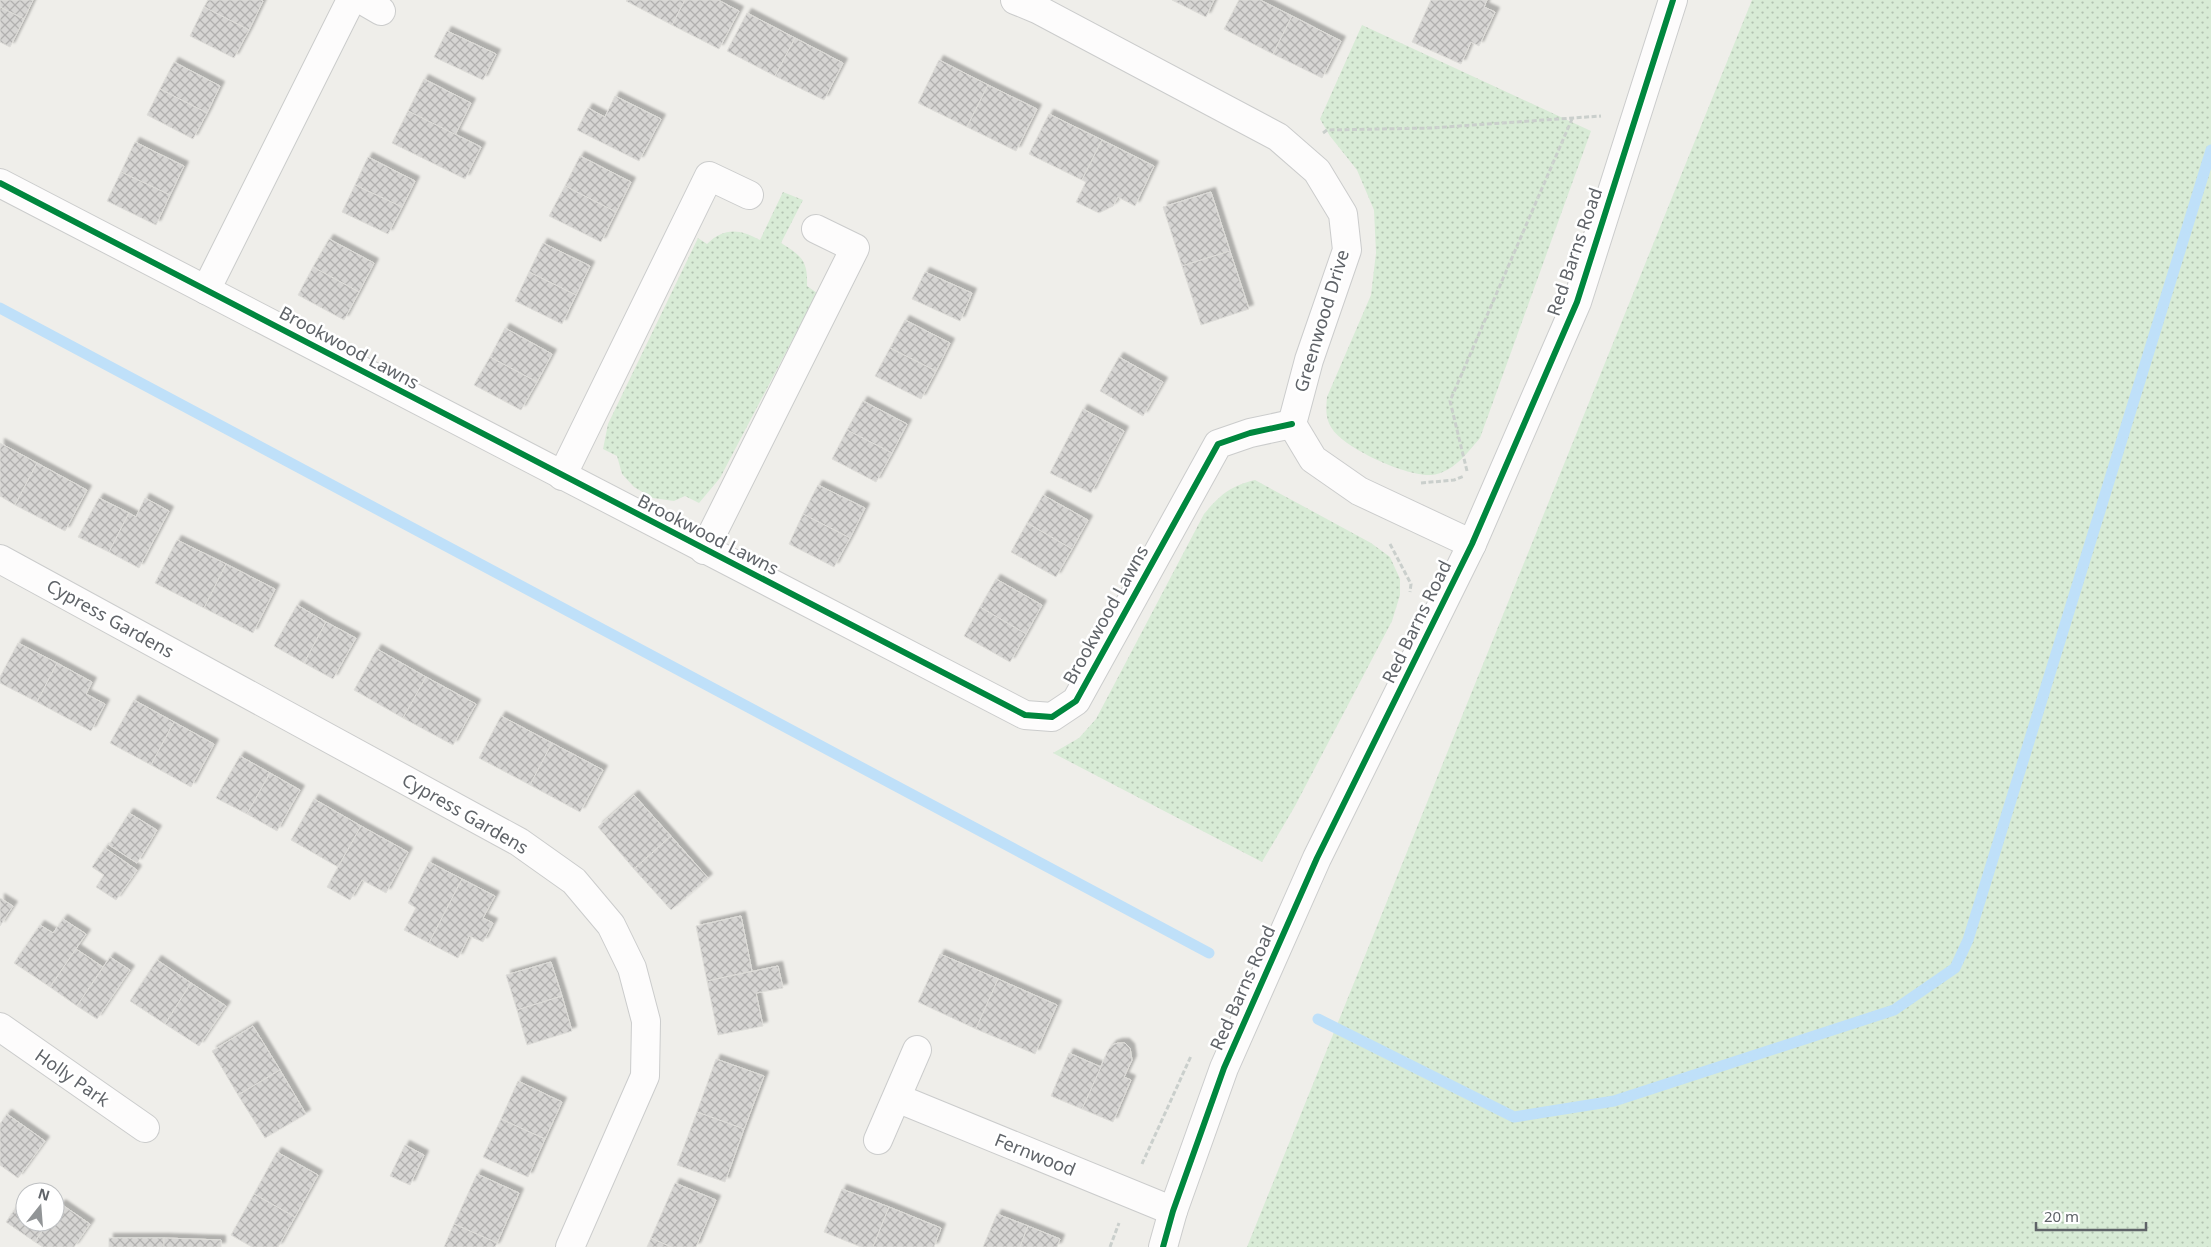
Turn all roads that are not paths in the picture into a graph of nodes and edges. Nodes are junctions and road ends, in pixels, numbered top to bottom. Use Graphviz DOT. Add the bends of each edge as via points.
graph roads {
  1 [pos="351,0"];
  2 [pos="1015,0"];
  3 [pos="1673,0"];
  4 [pos="0,183"];
  5 [pos="749,195"];
  6 [pos="816,229"];
  7 [pos="206,290"];
  8 [pos="1292,424"];
  9 [pos="562,476"];
  10 [pos="1472,544"];
  11 [pos="704,550"];
  12 [pos="0,559"];
  13 [pos="0,1027"];
  14 [pos="917,1050"];
  15 [pos="897,1098"];
  16 [pos="144,1128"];
  17 [pos="878,1140"];
  18 [pos="1173,1211"];
  19 [pos="570,1247"];
  20 [pos="1163,1247"];
  1 -- 7 [label="street"];
  2 -- 8 [label="street, Greenwood Drive" via="1278,137 1317,171 1343,214 1347,250 1309,360"];
  3 -- 10 [label="street, Red Barns Road" via="1576,302"];
  4 -- 7 [label="street, Brookwood Lawns"];
  5 -- 9 [label="street" via="709,176"];
  6 -- 11 [label="street" via="855,248"];
  7 -- 9 [label="street, Brookwood Lawns"];
  8 -- 10 [label="street" via="1313,459 1359,490"];
  8 -- 11 [label="street, Brookwood Lawns" via="1218,444 1076,701 1052,717 1025,715"];
  9 -- 11 [label="street, Brookwood Lawns"];
  10 -- 18 [label="street, Red Barns Road" via="1317,858 1224,1068"];
  12 -- 19 [label="street, Cypress Gardens" via="519,842 574,881 611,925 632,968 646,1021 646,1076"];
  13 -- 16 [label="street, Holly Park"];
  14 -- 15 [label="street"];
  15 -- 17 [label="street"];
  15 -- 18 [label="street, Fernwood"];
  18 -- 20 [label="street, Red Barns Road"];
}
